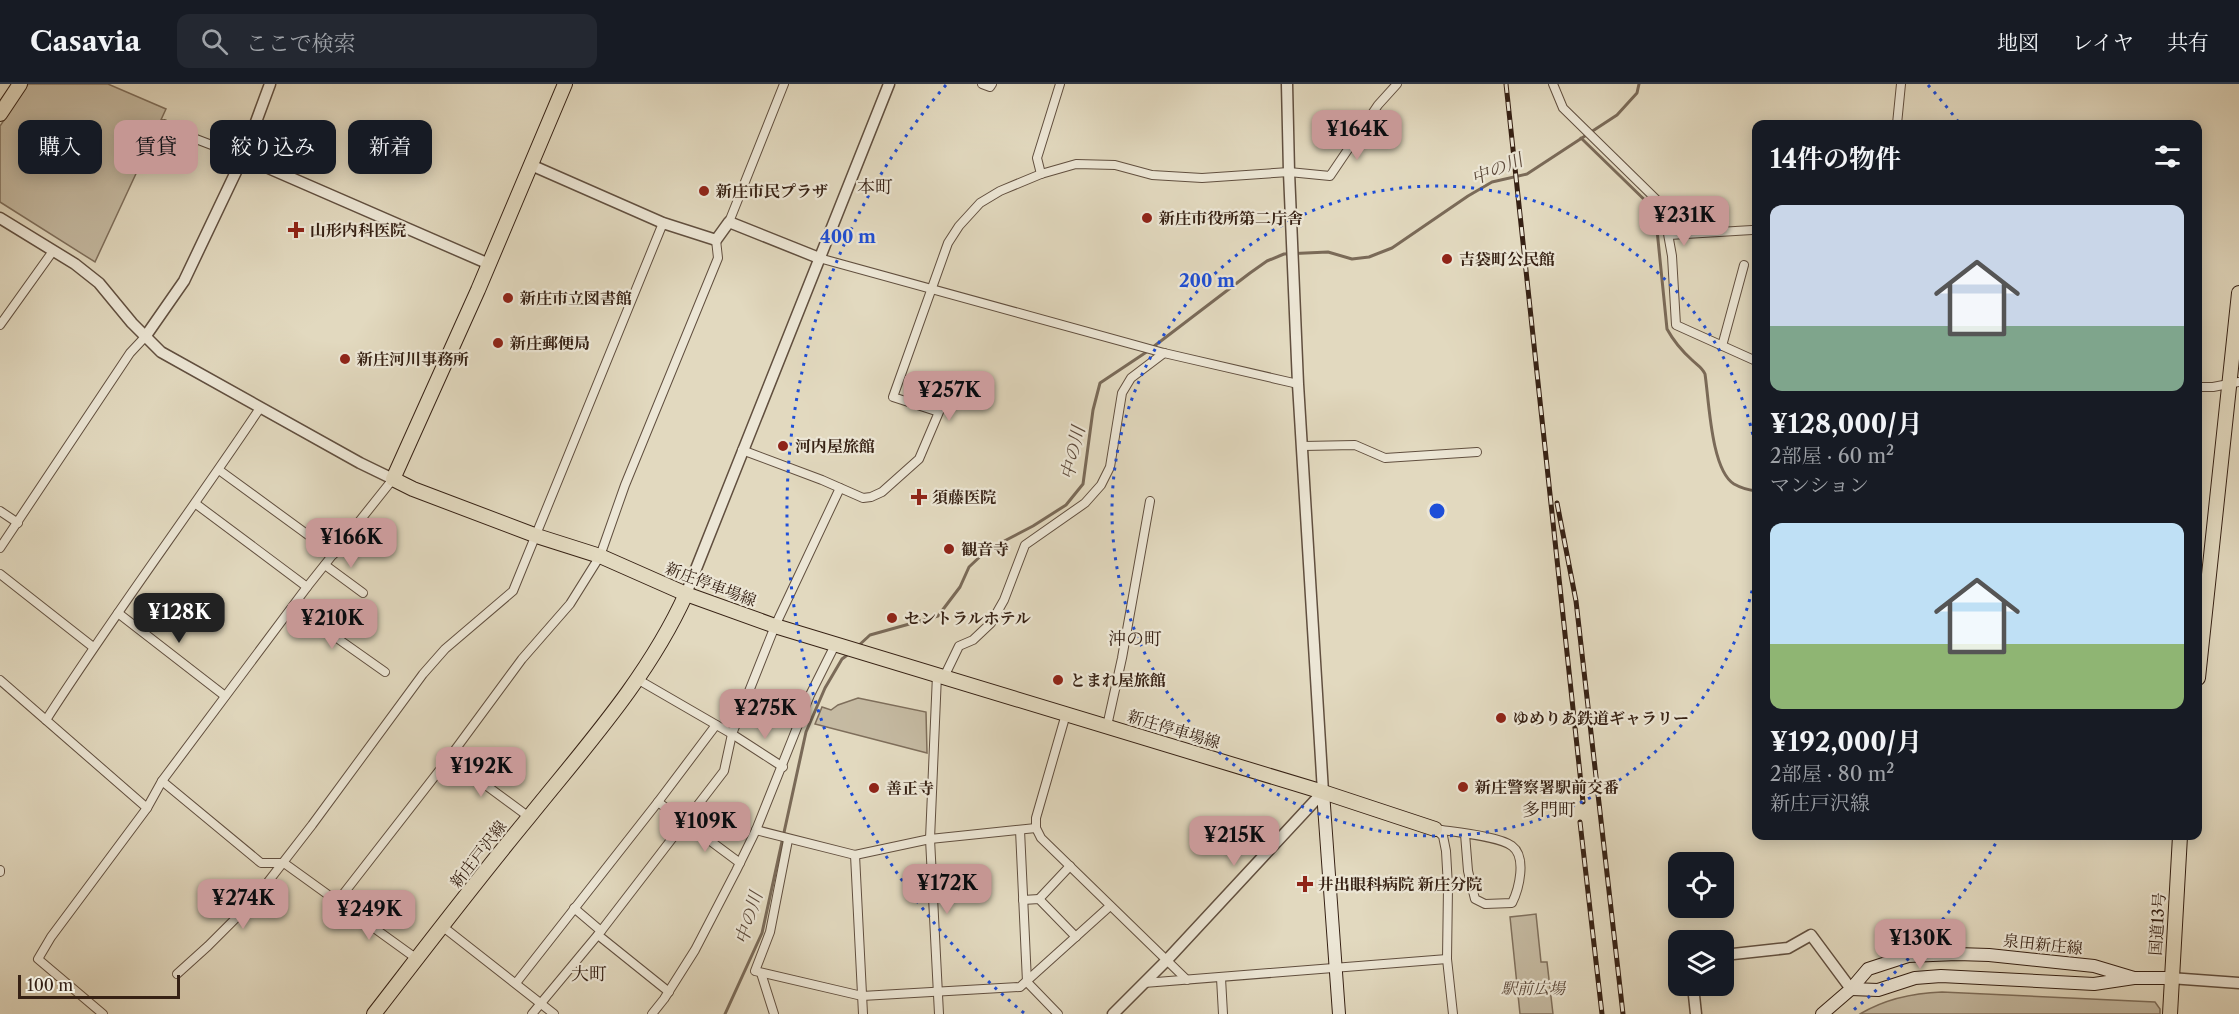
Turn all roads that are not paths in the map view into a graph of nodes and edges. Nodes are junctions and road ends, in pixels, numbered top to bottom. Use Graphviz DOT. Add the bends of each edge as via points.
graph roads {
  1 [pos="21,84"];
  2 [pos="270,84"];
  3 [pos="565,84"];
  4 [pos="784,84"];
  5 [pos="889,84"];
  6 [pos="982,84"];
  7 [pos="992,84"];
  8 [pos="1060,84"];
  9 [pos="1287,84"];
  10 [pos="1397,84"];
  11 [pos="1552,84"];
  12 [pos="1901,84"];
  13 [pos="2,106"];
  14 [pos="257,120"];
  15 [pos="1897,120"];
  16 [pos="531,165"];
  17 [pos="1288,172"];
  18 [pos="235,174"];
  19 [pos="282,174"];
  20 [pos="1041,174"];
  21 [pos="0,218"];
  22 [pos="729,222"];
  23 [pos="663,223"];
  24 [pos="1752,230"];
  25 [pos="1669,235"];
  26 [pos="716,240"];
  27 [pos="53,250"];
  28 [pos="819,258"];
  29 [pos="489,264"];
  30 [pos="1744,265"];
  31 [pos="930,290"];
  32 [pos="2239,293"];
  33 [pos="0,325"];
  34 [pos="145,337"];
  35 [pos="1722,346"];
  36 [pos="1161,352"];
  37 [pos="1752,359"];
  38 [pos="2234,383"];
  39 [pos="1298,384"];
  40 [pos="2202,387"];
  41 [pos="260,408"];
  42 [pos="1302,446"];
  43 [pos="742,450"];
  44 [pos="1477,452"];
  45 [pos="219,470"];
  46 [pos="393,479"];
  47 [pos="840,488"];
  48 [pos="1150,501"];
  49 [pos="196,504"];
  50 [pos="0,511"];
  51 [pos="18,523"];
  52 [pos="537,536"];
  53 [pos="0,548"];
  54 [pos="334,554"];
  55 [pos="600,556"];
  56 [pos="325,565"];
  57 [pos="0,574"];
  58 [pos="307,587"];
  59 [pos="363,593"];
  60 [pos="686,594"];
  61 [pos="293,607"];
  62 [pos="118,613"];
  63 [pos="775,626"];
  64 [pos="842,645"];
  65 [pos="2202,645"];
  66 [pos="93,647"];
  67 [pos="385,672"];
  68 [pos="940,676"];
  69 [pos="637,679"];
  70 [pos="0,680"];
  71 [pos="225,696"];
  72 [pos="1066,714"];
  73 [pos="45,720"];
  74 [pos="716,725"];
  75 [pos="1107,726"];
  76 [pos="732,734"];
  77 [pos="449,758"];
  78 [pos="783,767"];
  79 [pos="162,781"];
  80 [pos="1323,792"];
  81 [pos="658,802"];
  82 [pos="147,808"];
  83 [pos="529,817"];
  84 [pos="685,821"];
  85 [pos="1036,828"];
  86 [pos="1435,828"];
  87 [pos="1020,830"];
  88 [pos="756,831"];
  89 [pos="1465,834"];
  90 [pos="930,839"];
  91 [pos="788,840"];
  92 [pos="2180,840"];
  93 [pos="855,855"];
  94 [pos="284,863"];
  95 [pos="740,863"];
  96 [pos="1070,866"];
  97 [pos="1039,899"];
  98 [pos="1023,900"];
  99 [pos="337,902"];
  100 [pos="1110,906"];
  101 [pos="574,908"];
  102 [pos="442,926"];
  103 [pos="600,933"];
  104 [pos="1076,937"];
  105 [pos="1734,954"];
  106 [pos="417,959"];
  107 [pos="1447,959"];
  108 [pos="1166,961"];
  109 [pos="1335,968"];
  110 [pos="761,973"];
  111 [pos="177,974"];
  112 [pos="1221,978"];
  113 [pos="2134,978"];
  114 [pos="2170,978"];
  115 [pos="1187,980"];
  116 [pos="1027,982"];
  117 [pos="516,983"];
  118 [pos="1144,983"];
  119 [pos="2239,983"];
  120 [pos="1851,989"];
  121 [pos="669,992"];
  122 [pos="938,993"];
  123 [pos="862,996"];
  124 [pos="1694,996"];
  125 [pos="542,1003"];
  126 [pos="103,1014"];
  127 [pos="374,1014"];
  128 [pos="532,1014"];
  129 [pos="554,1014"];
  130 [pos="652,1014"];
  131 [pos="774,1014"];
  132 [pos="863,1014"];
  133 [pos="939,1014"];
  134 [pos="1058,1014"];
  135 [pos="1113,1014"];
  136 [pos="1223,1014"];
  137 [pos="1339,1014"];
  138 [pos="1453,1014"];
  139 [pos="1696,1014"];
  140 [pos="1822,1014"];
  141 [pos="2170,1014"];
  1 -- 13 [label="main road"];
  2 -- 14 [label="street"];
  3 -- 16 [label="main road"];
  4 -- 22 [label="street"];
  5 -- 28 [label="street"];
  6 -- 7 [label="street"];
  8 -- 20 [label="street" via="1037,158"];
  9 -- 17 [label="street"];
  10 -- 17 [label="street" via="1330,176"];
  11 -- 25 [label="street" via="1563,108 1663,206"];
  12 -- 15 [label="street"];
  16 -- 23 [label="street"];
  16 -- 29 [label="main road"];
  17 -- 20 [label="street" via="1202,178 1152,175 1115,165 1076,165"];
  17 -- 39 [label="street"];
  18 -- 34 [label="street" via="184,281"];
  19 -- 29 [label="street"];
  20 -- 31 [label="street" via="980,203 948,243"];
  21 -- 27 [label="street"];
  22 -- 26 [label="street"];
  22 -- 28 [label="street"];
  23 -- 26 [label="street"];
  23 -- 52 [label="street"];
  24 -- 25 [label="street"];
  25 -- 35 [label="street" via="1676,325"];
  26 -- 55 [label="street" via="718,258"];
  27 -- 33 [label="street"];
  27 -- 34 [label="street" via="99,282"];
  28 -- 31 [label="street"];
  28 -- 43 [label="street"];
  29 -- 46 [label="main road"];
  30 -- 35 [label="street"];
  31 -- 36 [label="street"];
  31 -- 47 [label="street" via="893,397 939,412 923,452 882,492 871,497 863,498"];
  32 -- 38 [label="main road"];
  34 -- 41 [label="street" via="161,352"];
  34 -- 51 [label="street" via="130,352"];
  35 -- 37 [label="street"];
  36 -- 39 [label="street"];
  36 -- 68 [label="street" via="1131,378 1122,393 1110,467 1101,485 1084,503 1024,545 1004,600 991,623 973,640 959,646"];
  38 -- 40 [label="street"];
  38 -- 65 [label="main road"];
  39 -- 42 [label="street"];
  41 -- 45 [label="street"];
  41 -- 46 [label="street"];
  42 -- 44 [label="street" via="1355,445 1385,458"];
  42 -- 80 [label="street"];
  43 -- 47 [label="street"];
  43 -- 60 [label="street"];
  45 -- 49 [label="street"];
  45 -- 54 [label="street"];
  46 -- 52 [label="main road, 新庄停車場線"];
  46 -- 54 [label="street"];
  47 -- 63 [label="street"];
  48 -- 75 [label="street"];
  49 -- 58 [label="street"];
  49 -- 62 [label="street"];
  50 -- 51 [label="street"];
  51 -- 53 [label="street"];
  52 -- 55 [label="main road, 新庄停車場線"];
  52 -- 94 [label="street" via="513,591 445,649 423,674"];
  54 -- 56 [label="street"];
  55 -- 60 [label="main road, 新庄停車場線"];
  55 -- 77 [label="street" via="570,604 522,659"];
  56 -- 58 [label="street"];
  56 -- 59 [label="street"];
  57 -- 66 [label="street"];
  58 -- 61 [label="street"];
  60 -- 63 [label="main road, 新庄停車場線"];
  60 -- 69 [label="main road, 新庄戸沢線" via="674,622"];
  61 -- 67 [label="street"];
  61 -- 71 [label="street"];
  62 -- 66 [label="street"];
  62 -- 71 [label="street"];
  63 -- 64 [label="main road, 新庄停車場線"];
  63 -- 76 [label="street"];
  64 -- 68 [label="main road, 新庄停車場線"];
  64 -- 78 [label="street" via="810,695"];
  66 -- 73 [label="street"];
  68 -- 72 [label="main road, 新庄停車場線"];
  68 -- 90 [label="street"];
  69 -- 74 [label="street"];
  69 -- 83 [label="main road, 新庄戸沢線" via="608,721"];
  70 -- 73 [label="street"];
  71 -- 79 [label="street"];
  72 -- 75 [label="main road, 新庄停車場線"];
  72 -- 85 [label="street"];
  73 -- 82 [label="street"];
  74 -- 76 [label="street"];
  74 -- 81 [label="street"];
  75 -- 80 [label="main road, 新庄停車場線"];
  76 -- 78 [label="street"];
  76 -- 84 [label="street" via="724,771"];
  77 -- 83 [label="street"];
  77 -- 99 [label="street"];
  78 -- 88 [label="street"];
  79 -- 82 [label="street"];
  79 -- 94 [label="street" via="261,863"];
  80 -- 86 [label="main road, 新庄停車場線"];
  80 -- 108 [label="street"];
  80 -- 109 [label="main road"];
  81 -- 84 [label="street"];
  81 -- 101 [label="street"];
  82 -- 126 [label="street" via="38,959"];
  83 -- 102 [label="main road, 新庄戸沢線"];
  84 -- 95 [label="street"];
  84 -- 103 [label="street"];
  85 -- 87 [label="street"];
  85 -- 96 [label="street"];
  86 -- 89 [label="street"];
  86 -- 107 [label="street" via="1443,836 1446,851"];
  87 -- 90 [label="street"];
  87 -- 98 [label="street"];
  88 -- 91 [label="street"];
  88 -- 95 [label="street"];
  89 -- 89 [label="street" via="1512,845 1517,852 1520,879 1512,903 1485,904 1475,899"];
  90 -- 93 [label="street"];
  90 -- 122 [label="street"];
  91 -- 93 [label="street"];
  91 -- 110 [label="street" via="770,932 755,971"];
  92 -- 114 [label="main road, 国道13号"];
  93 -- 123 [label="street"];
  94 -- 99 [label="street"];
  94 -- 111 [label="street" via="254,900"];
  95 -- 121 [label="street"];
  96 -- 97 [label="street"];
  96 -- 100 [label="street"];
  97 -- 98 [label="street"];
  97 -- 104 [label="street"];
  98 -- 116 [label="street"];
  99 -- 106 [label="street"];
  100 -- 104 [label="street"];
  100 -- 108 [label="street"];
  101 -- 103 [label="street"];
  101 -- 117 [label="street"];
  102 -- 106 [label="main road, 新庄戸沢線"];
  102 -- 117 [label="street"];
  103 -- 121 [label="street"];
  103 -- 125 [label="street"];
  104 -- 116 [label="street"];
  105 -- 120 [label="street" via="1788,948 1811,935"];
  106 -- 127 [label="main road, 新庄戸沢線"];
  107 -- 109 [label="street"];
  107 -- 138 [label="street"];
  108 -- 115 [label="street"];
  108 -- 118 [label="street"];
  109 -- 112 [label="street"];
  109 -- 137 [label="main road"];
  110 -- 123 [label="street"];
  110 -- 131 [label="street"];
  112 -- 115 [label="street"];
  112 -- 136 [label="street"];
  113 -- 114 [label="main road, 泉田新庄線"];
  113 -- 120 [label="main road, 泉田新庄線" via="2094,984 1941,976 1914,978 1878,990"];
  113 -- 120 [label="main road, 泉田新庄線" via="2094,966 1958,954 1908,956 1868,969"];
  114 -- 119 [label="street"];
  114 -- 141 [label="main road, 国道13号"];
  115 -- 118 [label="street"];
  116 -- 122 [label="street" via="1020,987"];
  116 -- 134 [label="street"];
  117 -- 125 [label="street"];
  118 -- 135 [label="street"];
  120 -- 140 [label="main road, 泉田新庄線"];
  121 -- 130 [label="street"];
  122 -- 123 [label="street"];
  122 -- 133 [label="street"];
  123 -- 132 [label="street"];
  124 -- 139 [label="street"];
  125 -- 128 [label="street"];
  125 -- 129 [label="street"];
}
